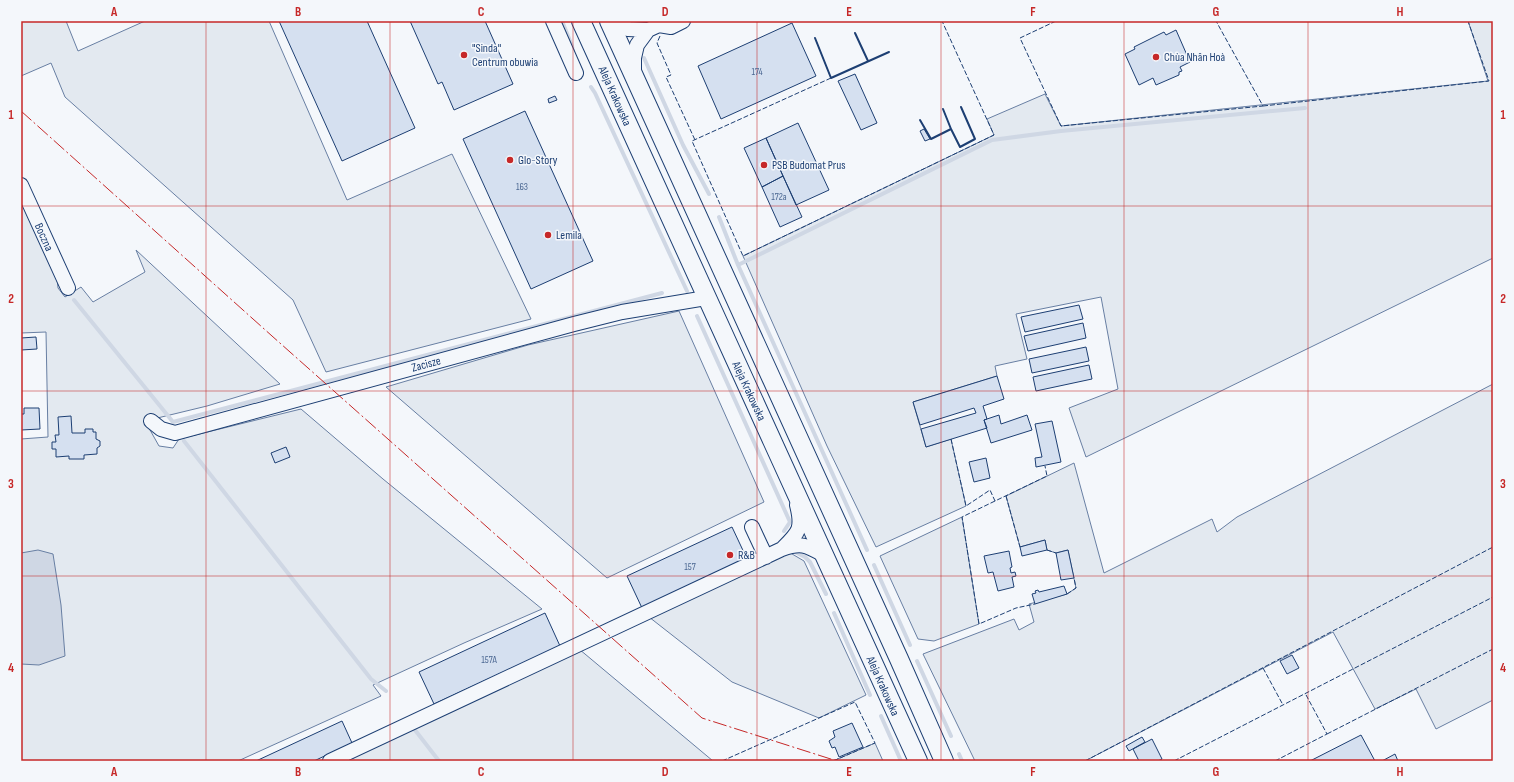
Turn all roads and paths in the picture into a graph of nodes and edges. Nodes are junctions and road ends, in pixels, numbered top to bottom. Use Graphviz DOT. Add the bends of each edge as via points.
graph roads {
  1 [pos="553,21"];
  2 [pos="581,21"];
  3 [pos="608,21"];
  4 [pos="617,21"];
  5 [pos="683,21"];
  6 [pos="648,30"];
  7 [pos="576,72"];
  8 [pos="634,77"];
  9 [pos="21,185"];
  10 [pos="68,288"];
  11 [pos="706,298"];
  12 [pos="151,421"];
  13 [pos="794,489"];
  14 [pos="752,528"];
  15 [pos="782,549"];
  16 [pos="824,555"];
  17 [pos="766,557"];
  18 [pos="330,761"];
  19 [pos="918,761"];
  20 [pos="944,761"];
  1 -- 7 [label="street"];
  2 -- 11 [label="main road, Aleja Krakowska"];
  3 -- 8 [label="main road, Aleja Krakowska"];
  4 -- 6 [label="street" via="628,29"];
  5 -- 6 [label="street" via="671,27 659,25"];
  6 -- 8 [label="street" via="637,45"];
  8 -- 20 [label="main road, Aleja Krakowska"];
  9 -- 10 [label="street, Boczna"];
  11 -- 12 [label="street, Zacisze" via="622,312 574,324 175,433 161,429"];
  11 -- 13 [label="main road, Aleja Krakowska"];
  13 -- 15 [label="street" via="800,520 799,530"];
  13 -- 16 [label="main road, Aleja Krakowska"];
  14 -- 17 [label="street"];
  15 -- 16 [label="street" via="801,544"];
  15 -- 17 [label="street"];
  16 -- 19 [label="main road, Aleja Krakowska"];
  17 -- 18 [label="street"];
}
